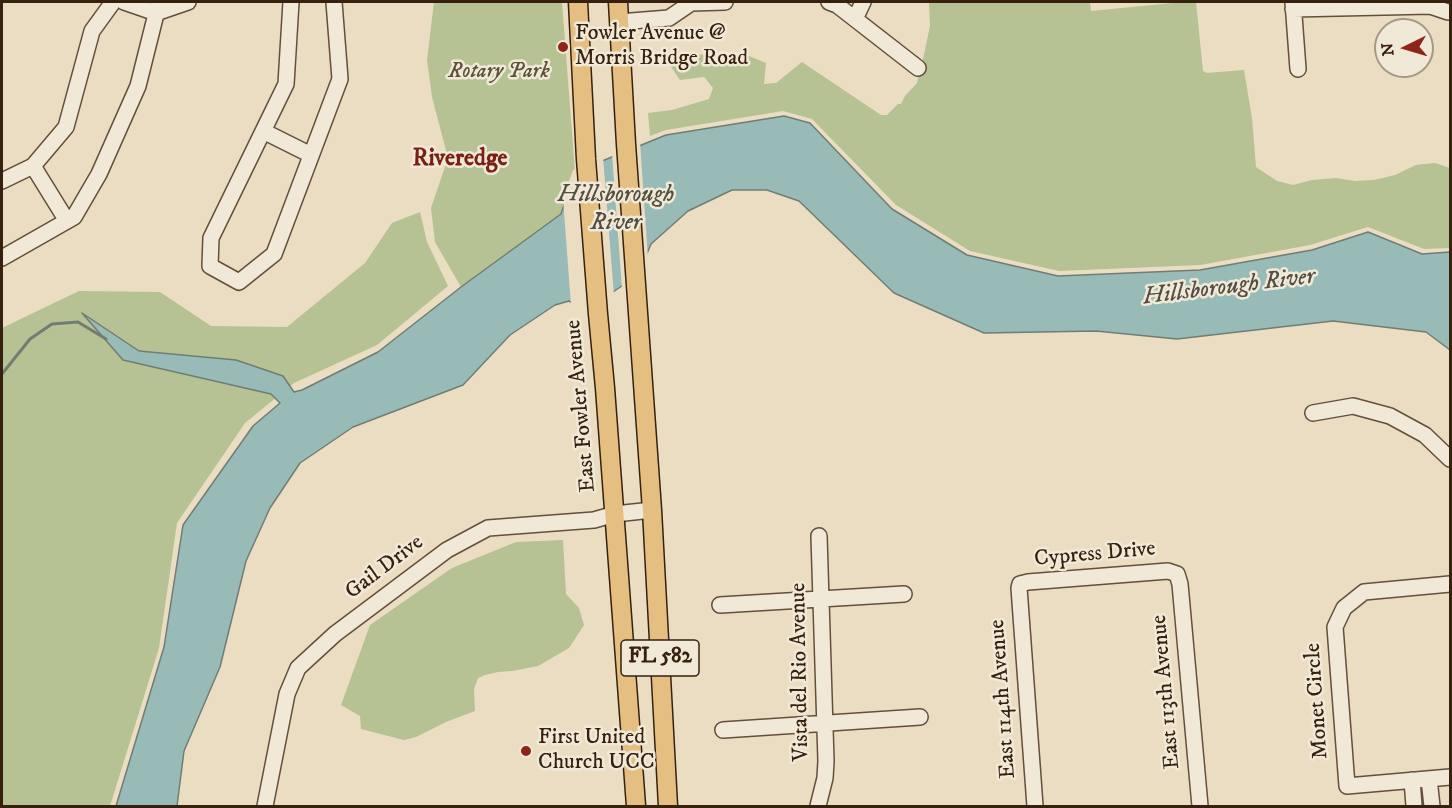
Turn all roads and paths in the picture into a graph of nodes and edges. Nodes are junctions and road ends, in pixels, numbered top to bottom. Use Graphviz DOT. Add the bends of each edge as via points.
graph roads {
  1 [pos="113,2"];
  2 [pos="124,2"];
  3 [pos="188,2"];
  4 [pos="291,2"];
  5 [pos="334,2"];
  6 [pos="578,2"];
  7 [pos="618,2"];
  8 [pos="722,2"];
  9 [pos="863,2"];
  10 [pos="834,3"];
  11 [pos="1293,5"];
  12 [pos="158,7"];
  13 [pos="1448,12"];
  14 [pos="855,19"];
  15 [pos="619,22"];
  16 [pos="918,68"];
  17 [pos="1298,69"];
  18 [pos="263,131"];
  19 [pos="311,155"];
  20 [pos="33,166"];
  21 [pos="2,181"];
  22 [pos="67,221"];
  23 [pos="2,258"];
  24 [pos="1313,413"];
  25 [pos="1450,459"];
  26 [pos="652,510"];
  27 [pos="615,514"];
  28 [pos="819,536"];
  29 [pos="1177,574"];
  30 [pos="1450,584"];
  31 [pos="1019,588"];
  32 [pos="904,594"];
  33 [pos="822,599"];
  34 [pos="720,605"];
  35 [pos="920,717"];
  36 [pos="826,723"];
  37 [pos="723,730"];
  38 [pos="1450,777"];
  39 [pos="1429,779"];
  40 [pos="1412,780"];
  41 [pos="266,806"];
  42 [pos="636,807"];
  43 [pos="668,807"];
  44 [pos="818,807"];
  45 [pos="1035,807"];
  46 [pos="1200,807"];
  47 [pos="1414,807"];
  48 [pos="1432,807"];
  1 -- 20 [label="street" via="92,31 66,127"];
  2 -- 12 [label="street"];
  3 -- 12 [label="street"];
  4 -- 18 [label="street" via="286,84"];
  5 -- 19 [label="street" via="339,79"];
  6 -- 27 [label="main road, East Fowler Avenue / FL 582" via="586,159"];
  7 -- 15 [label="main road, FL 582"];
  8 -- 15 [label="street" via="691,3 669,18"];
  9 -- 14 [label="street"];
  10 -- 14 [label="street"];
  11 -- 13 [label="street" via="1430,6"];
  11 -- 17 [label="street"];
  12 -- 22 [label="street" via="138,86 99,174 74,217"];
  14 -- 16 [label="street"];
  15 -- 26 [label="main road, FL 582"];
  18 -- 19 [label="street"];
  18 -- 19 [label="street" via="211,238 210,266 240,282 274,254"];
  20 -- 21 [label="street"];
  20 -- 22 [label="street"];
  22 -- 23 [label="street"];
  24 -- 25 [label="street" via="1353,406 1390,416 1425,435"];
  26 -- 27 [label="street, Gail Drive"];
  26 -- 43 [label="main road, FL 582"];
  27 -- 41 [label="street, Gail Drive" via="594,520 488,528 447,550 335,634 298,668 287,694"];
  27 -- 42 [label="main road, East Fowler Avenue / FL 582"];
  28 -- 33 [label="street, Vista del Rio Avenue"];
  29 -- 31 [label="street, Cypress Drive" via="1168,571 1028,582"];
  29 -- 46 [label="street, East 113th Avenue"];
  30 -- 40 [label="street, Monet Circle" via="1364,592 1344,608 1335,627 1347,786"];
  31 -- 45 [label="street, East 114th Avenue"];
  32 -- 33 [label="street"];
  33 -- 34 [label="street"];
  33 -- 36 [label="street, Vista del Rio Avenue"];
  35 -- 36 [label="street"];
  36 -- 37 [label="street"];
  36 -- 44 [label="street, Vista del Rio Avenue" via="825,778"];
  38 -- 39 [label="street, Monet Circle"];
  39 -- 40 [label="street, Monet Circle"];
  39 -- 48 [label="street"];
  40 -- 47 [label="street"];
}
